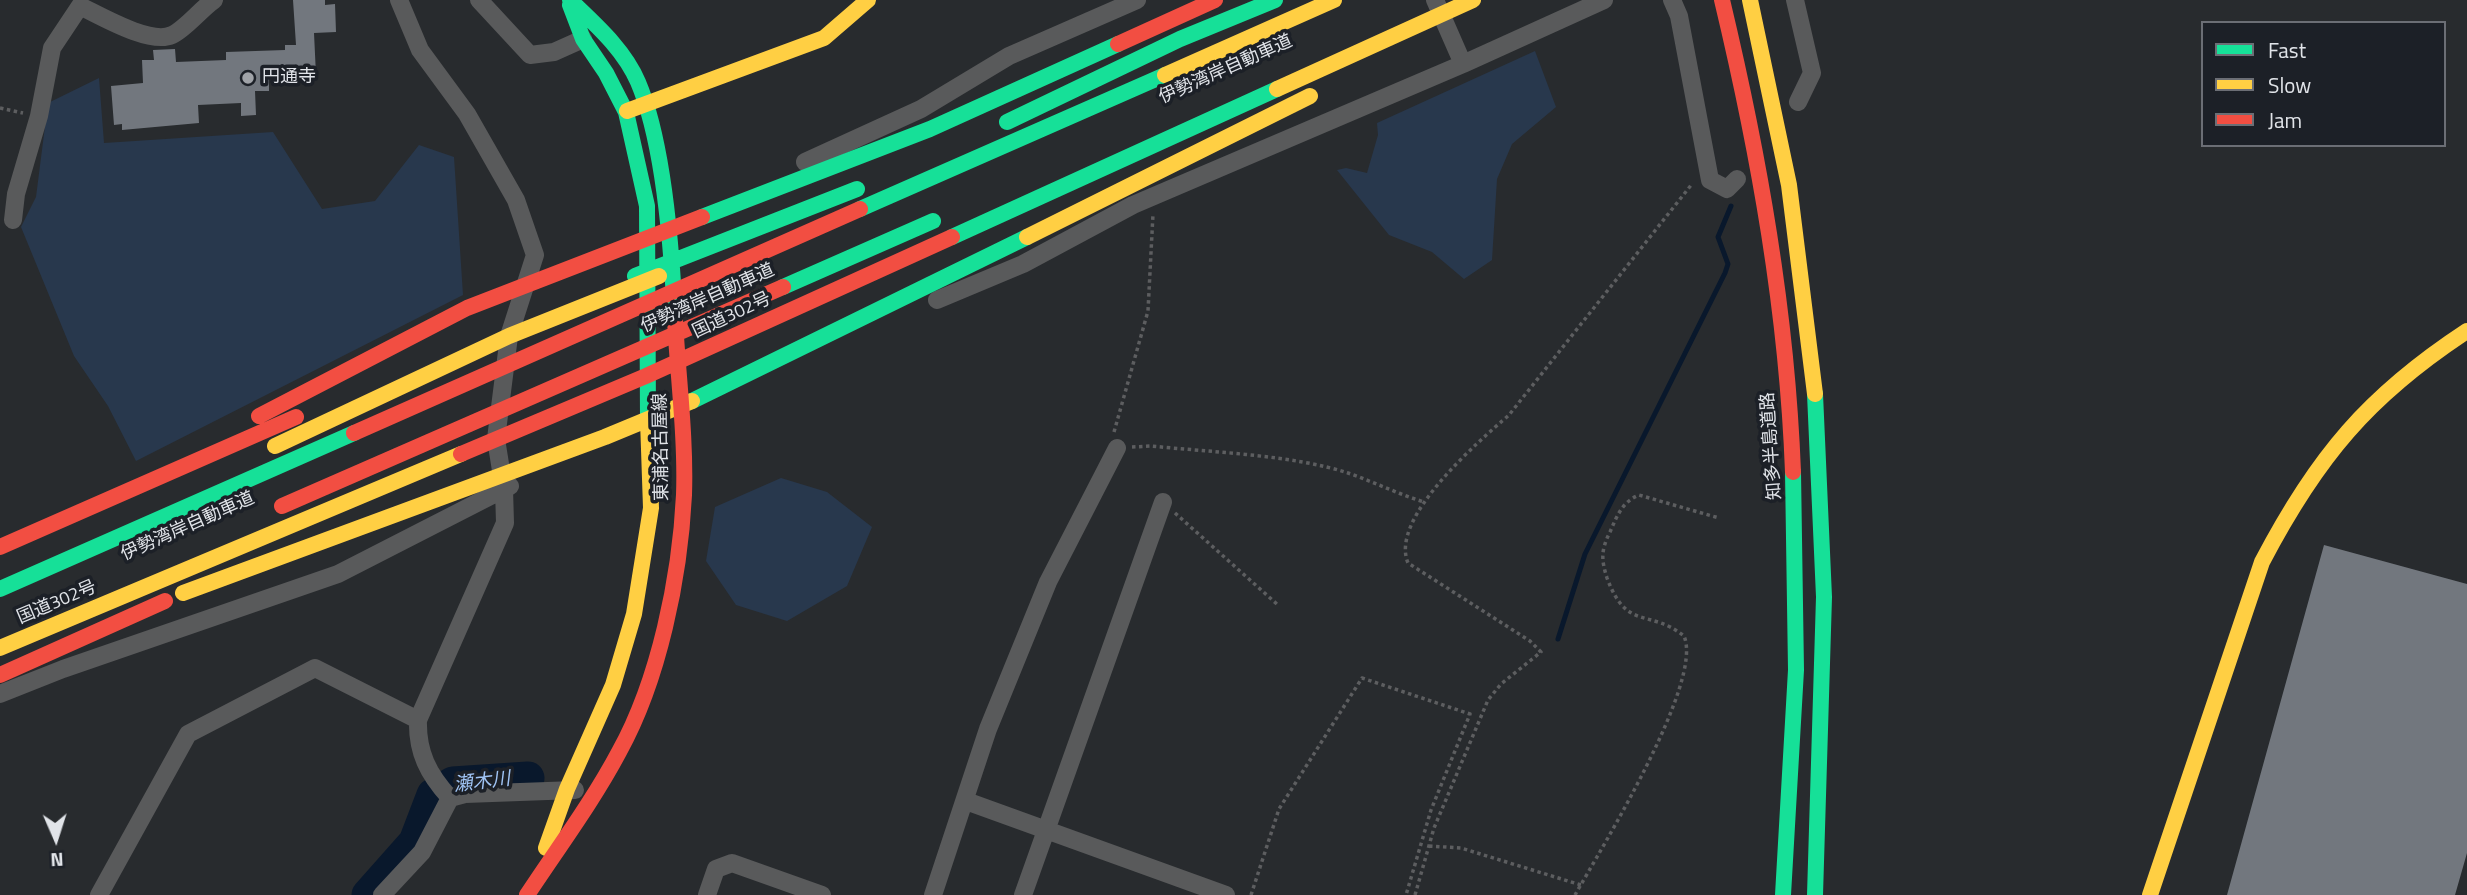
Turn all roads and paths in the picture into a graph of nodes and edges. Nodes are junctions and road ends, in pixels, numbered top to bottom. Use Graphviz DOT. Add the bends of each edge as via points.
graph roads {
  1 [pos="214,0"];
  2 [pos="399,0"];
  3 [pos="479,0"];
  4 [pos="569,0"];
  5 [pos="868,0"];
  6 [pos="1137,0"];
  7 [pos="1215,0"];
  8 [pos="1275,0"];
  9 [pos="1334,0"];
  10 [pos="1473,0"];
  11 [pos="1495,0"];
  12 [pos="1604,0"];
  13 [pos="1672,0"];
  14 [pos="1722,0"];
  15 [pos="1750,0"];
  16 [pos="1795,0"];
  17 [pos="1428,2"];
  18 [pos="1370,28"];
  19 [pos="583,39"];
  20 [pos="1209,55"];
  21 [pos="1389,57"];
  22 [pos="1463,64"];
  23 [pos="1320,92"];
  24 [pos="1798,102"];
  25 [pos="644,105"];
  26 [pos="0,108"];
  27 [pos="626,112"];
  28 [pos="39,116"];
  29 [pos="993,129"];
  30 [pos="1709,168"];
  31 [pos="1737,179"];
  32 [pos="876,181"];
  33 [pos="1154,198"];
  34 [pos="949,214"];
  35 [pos="13,220"];
  36 [pos="668,223"];
  37 [pos="673,269"];
  38 [pos="646,282"];
  39 [pos="937,300"];
  40 [pos="2467,331"];
  41 [pos="509,336"];
  42 [pos="680,361"];
  43 [pos="646,376"];
  44 [pos="647,433"];
  45 [pos="496,439"];
  46 [pos="1117,448"];
  47 [pos="260,453"];
  48 [pos="485,462"];
  49 [pos="460,473"];
  50 [pos="186,489"];
  51 [pos="504,489"];
  52 [pos="1163,502"];
  53 [pos="1424,502"];
  54 [pos="89,509"];
  55 [pos="264,514"];
  56 [pos="1719,518"];
  57 [pos="0,547"];
  58 [pos="0,572"];
  59 [pos="103,586"];
  60 [pos="0,589"];
  61 [pos="183,593"];
  62 [pos="1278,605"];
  63 [pos="0,632"];
  64 [pos="0,648"];
  65 [pos="0,675"];
  66 [pos="0,694"];
  67 [pos="418,720"];
  68 [pos="568,789"];
  69 [pos="444,792"];
  70 [pos="596,792"];
  71 [pos="966,801"];
  72 [pos="1045,832"];
  73 [pos="1429,846"];
  74 [pos="1581,885"];
  75 [pos="531,892"];
  76 [pos="99,895"];
  77 [pos="382,895"];
  78 [pos="707,895"];
  79 [pos="822,895"];
  80 [pos="933,895"];
  81 [pos="1023,895"];
  82 [pos="1226,895"];
  83 [pos="1251,895"];
  84 [pos="1406,895"];
  85 [pos="1415,895"];
  86 [pos="1575,895"];
  87 [pos="1783,895"];
  88 [pos="1815,895"];
  89 [pos="2150,895"];
  1 -- 28 [label="street" via="174,34 161,38 128,29 80,6 52,48"];
  2 -- 41 [label="street" via="420,50 467,114 516,200 536,255"];
  3 -- 19 [label="street" via="530,55 554,52"];
  4 -- 19 [label="main road, 東浦名古屋線"];
  4 -- 25 [label="main road, 東浦名古屋線" via="612,40 638,81"];
  5 -- 25 [label="main road" via="824,38"];
  6 -- 36 [label="street" via="1009,56 921,109"];
  7 -- 54 [label="main road" via="930,129 467,308"];
  8 -- 29 [label="main road" via="1180,39"];
  9 -- 20 [label="main road, 伊勢湾岸自動車道"];
  10 -- 42 [label="main road, 国道302号"];
  11 -- 21 [label="main road"];
  12 -- 22 [label="street"];
  13 -- 30 [label="street"];
  14 -- 87 [label="main road, 知多半島道路" via="1774,266 1793,450 1796,669"];
  15 -- 88 [label="main road" via="1789,185 1822,496 1822,754"];
  16 -- 24 [label="street" via="1812,73"];
  17 -- 22 [label="street"];
  18 -- 48 [label="main road" via="875,284"];
  19 -- 27 [label="main road, 東浦名古屋線"];
  20 -- 37 [label="main road" via="929,160"];
  20 -- 60 [label="main road, 伊勢湾岸自動車道"];
  22 -- 33 [label="street"];
  23 -- 61 [label="main road" via="698,400"];
  25 -- 27 [label="main road"];
  25 -- 36 [label="main road, 東浦名古屋線"];
  26 -- 28 [label="path"];
  27 -- 38 [label="main road, 東浦名古屋線" via="647,206"];
  28 -- 35 [label="street"];
  30 -- 31 [label="street" via="1710,180 1727,189"];
  30 -- 53 [label="path" via="1509,415"];
  32 -- 54 [label="main road" via="446,352"];
  33 -- 39 [label="street" via="1023,264"];
  33 -- 46 [label="path" via="1148,312 1114,429"];
  34 -- 55 [label="main road, 伊勢湾岸自動車道"];
  36 -- 37 [label="main road, 東浦名古屋線"];
  37 -- 38 [label="main road"];
  37 -- 42 [label="main road, 東浦名古屋線"];
  38 -- 41 [label="main road"];
  38 -- 43 [label="main road, 東浦名古屋線"];
  40 -- 89 [label="main road" via="2422,358 2374,399 2333,442 2283,520 2262,562"];
  41 -- 45 [label="street"];
  41 -- 47 [label="main road"];
  42 -- 43 [label="main road, 国道302号"];
  42 -- 70 [label="main road, 東浦名古屋線" via="684,493 668,613 646,687 620,751"];
  43 -- 44 [label="main road, 東浦名古屋線"];
  43 -- 45 [label="main road, 国道302号"];
  44 -- 51 [label="street"];
  44 -- 68 [label="main road, 東浦名古屋線" via="651,508 634,614 613,685"];
  45 -- 51 [label="street"];
  45 -- 64 [label="main road, 国道302号"];
  46 -- 53 [label="path" via="1151,446 1308,464 1348,473"];
  46 -- 71 [label="street" via="1048,582 988,729"];
  49 -- 61 [label="main road"];
  50 -- 58 [label="main road"];
  51 -- 66 [label="street" via="338,574"];
  51 -- 67 [label="street" via="505,523"];
  52 -- 62 [label="path"];
  52 -- 72 [label="street"];
  53 -- 73 [label="path" via="1404,541 1408,563 1541,652 1488,700"];
  54 -- 57 [label="main road"];
  56 -- 74 [label="path" via="1639,495 1623,505 1601,552 1622,608 1676,629 1684,636 1687,654 1670,715"];
  59 -- 63 [label="main road"];
  61 -- 65 [label="main road"];
  67 -- 69 [label="street" via="421,755"];
  67 -- 76 [label="street" via="315,668 188,734"];
  68 -- 69 [label="street"];
  68 -- 70 [label="street"];
  68 -- 75 [label="main road, 東浦名古屋線"];
  69 -- 77 [label="street" via="422,852"];
  70 -- 75 [label="main road, 東浦名古屋線"];
  71 -- 72 [label="street"];
  71 -- 80 [label="street"];
  72 -- 81 [label="street"];
  72 -- 82 [label="street"];
  73 -- 74 [label="path" via="1461,848"];
  73 -- 85 [label="path"];
  74 -- 86 [label="path"];
  78 -- 79 [label="street" via="716,869 732,863"];
  83 -- 84 [label="path" via="1279,809 1362,678 1470,714 1431,810"];
}
